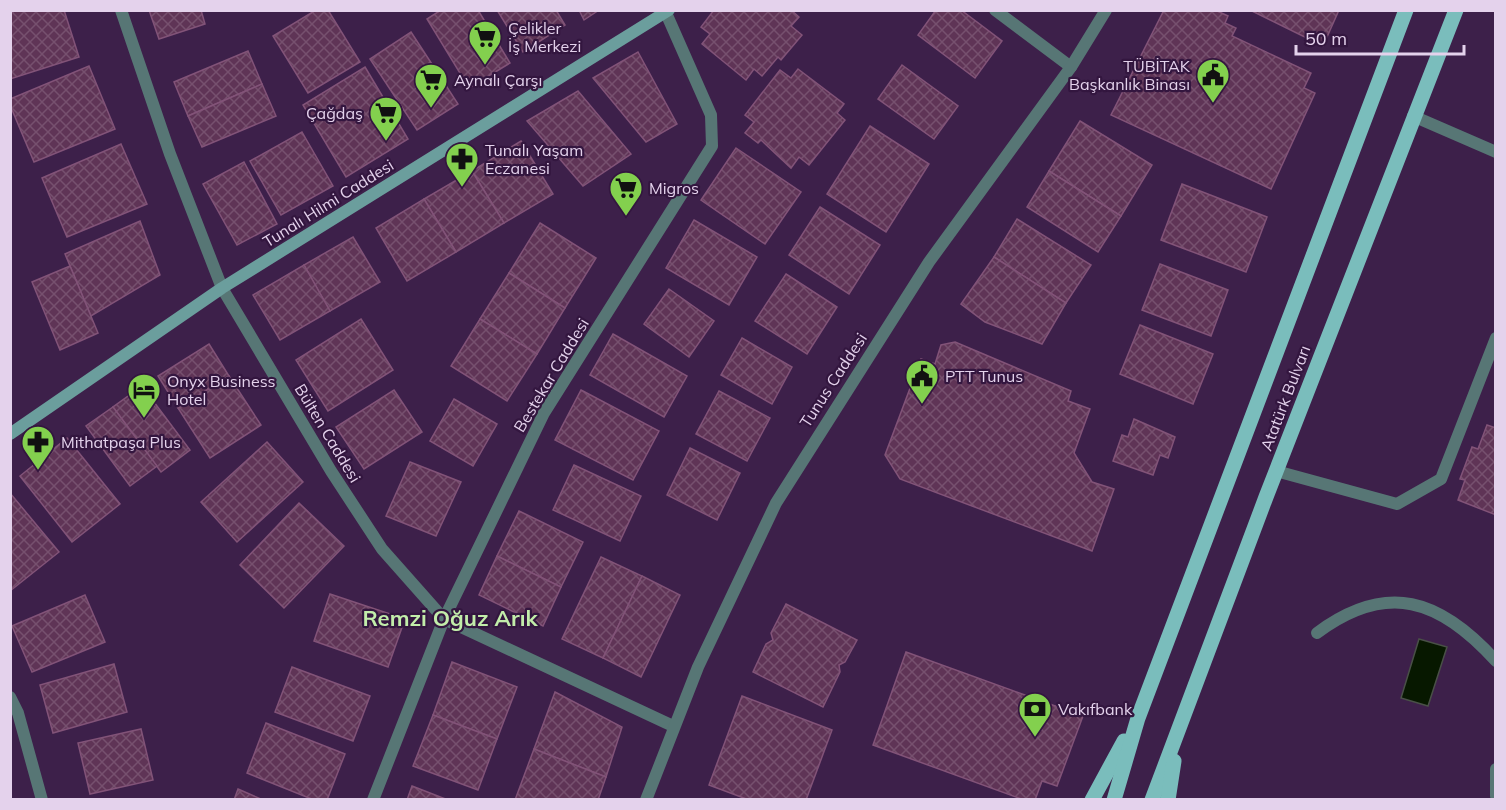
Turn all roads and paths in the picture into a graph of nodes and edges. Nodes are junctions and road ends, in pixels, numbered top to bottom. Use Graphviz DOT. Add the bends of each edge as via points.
graph roads {
  1 [pos="121,10"];
  2 [pos="994,10"];
  3 [pos="1106,10"];
  4 [pos="1406,10"];
  5 [pos="1456,10"];
  6 [pos="667,12"];
  7 [pos="1071,67"];
  8 [pos="1413,116"];
  9 [pos="1496,152"];
  10 [pos="222,288"];
  11 [pos="1496,339"];
  12 [pos="10,434"];
  13 [pos="1276,471"];
  14 [pos="444,619"];
  15 [pos="1317,633"];
  16 [pos="1496,661"];
  17 [pos="10,697"];
  18 [pos="1138,718"];
  19 [pos="673,726"];
  20 [pos="1179,731"];
  21 [pos="1496,769"];
  22 [pos="1496,796"];
  23 [pos="42,800"];
  24 [pos="373,800"];
  25 [pos="646,800"];
  26 [pos="1092,800"];
  27 [pos="1114,800"];
  28 [pos="1152,800"];
  29 [pos="1168,800"];
  1 -- 10 [label="street, Bülten Caddesi" via="170,154"];
  2 -- 7 [label="street"];
  3 -- 7 [label="street, Tunus Caddesi"];
  4 -- 18 [label="main road, Atatürk Bulvarı"];
  5 -- 8 [label="main road, Atatürk Bulvarı"];
  6 -- 10 [label="main road, Tunalı Hilmi Caddesi"];
  6 -- 14 [label="street, Bestekar Caddesi" via="711,115 712,146 544,413"];
  7 -- 19 [label="street, Tunus Caddesi" via="929,262 802,459 750,555"];
  8 -- 9 [label="street"];
  8 -- 13 [label="main road, Atatürk Bulvarı"];
  10 -- 12 [label="main road, Tunalı Hilmi Caddesi"];
  10 -- 14 [label="street, Bülten Caddesi" via="382,549"];
  11 -- 13 [label="street" via="1441,479 1397,504"];
  13 -- 20 [label="main road, Atatürk Bulvarı"];
  14 -- 19 [label="street, Bülten Caddesi"];
  14 -- 24 [label="street, Bestekar Caddesi"];
  15 -- 16 [label="street" via="1355,609 1371,604 1412,604 1465,630"];
  17 -- 23 [label="street"];
  18 -- 26 [label="main road"];
  18 -- 27 [label="main road, Atatürk Bulvarı"];
  19 -- 25 [label="street, Tunus Caddesi"];
  20 -- 28 [label="main road, Atatürk Bulvarı"];
  20 -- 29 [label="main road"];
  21 -- 22 [label="street"];
}
